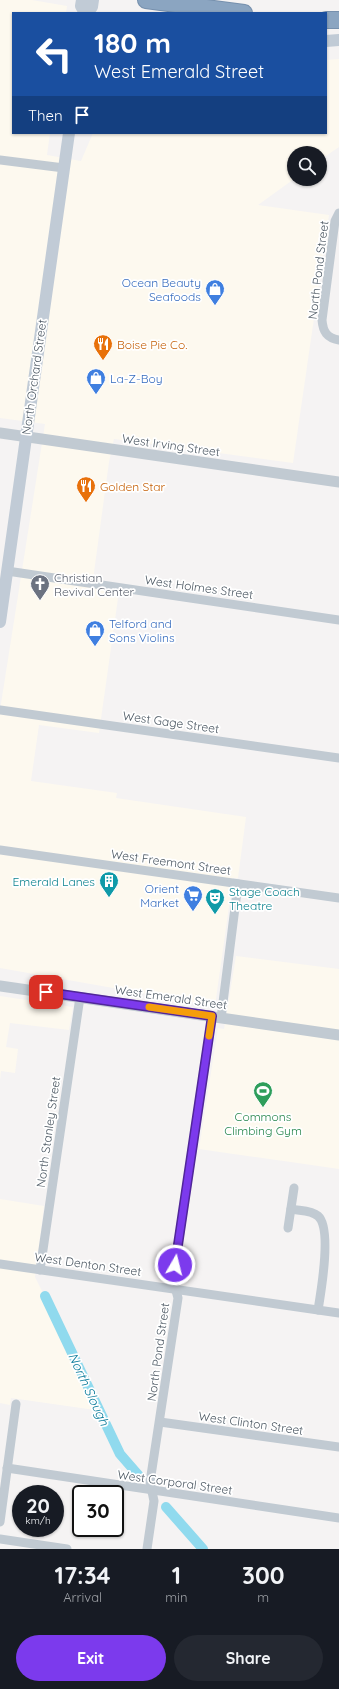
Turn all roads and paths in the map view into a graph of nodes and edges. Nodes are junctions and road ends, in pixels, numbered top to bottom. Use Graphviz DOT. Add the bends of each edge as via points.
graph roads {
  1 [pos="82,0"];
  2 [pos="93,0"];
  3 [pos="146,0"];
  4 [pos="85,12"];
  5 [pos="87,12"];
  6 [pos="236,12"];
  7 [pos="327,20"];
  8 [pos="339,20"];
  9 [pos="339,40"];
  10 [pos="327,41"];
  11 [pos="69,134"];
  12 [pos="76,134"];
  13 [pos="66,153"];
  14 [pos="0,160"];
  15 [pos="64,168"];
  16 [pos="339,213"];
  17 [pos="339,340"];
  18 [pos="0,433"];
  19 [pos="26,437"];
  20 [pos="339,482"];
  21 [pos="7,571"];
  22 [pos="339,620"];
  23 [pos="0,622"];
  24 [pos="0,710"];
  25 [pos="339,758"];
  26 [pos="0,850"];
  27 [pos="238,884"];
  28 [pos="339,898"];
  29 [pos="0,986"];
  30 [pos="80,997"];
  31 [pos="216,1017"];
  32 [pos="339,1034"];
  33 [pos="294,1188"];
  34 [pos="291,1209"];
  35 [pos="288,1228"];
  36 [pos="0,1264"];
  37 [pos="40,1270"];
  38 [pos="176,1289"];
  39 [pos="318,1310"];
  40 [pos="339,1313"];
  41 [pos="16,1404"];
  42 [pos="160,1422"];
  43 [pos="339,1447"];
  44 [pos="7,1468"];
  45 [pos="152,1491"];
  46 [pos="339,1518"];
  47 [pos="0,1522"];
  48 [pos="0,1539"];
  49 [pos="67,1549"];
  50 [pos="147,1549"];
  1 -- 4 [label="main road" via="81,6"];
  2 -- 5 [label="main road" via="92,7"];
  3 -- 6 [label="highway"];
  7 -- 8 [label="highway"];
  9 -- 10 [label="main road"];
  11 -- 13 [label="main road, North Orchard Street"];
  12 -- 13 [label="main road"];
  13 -- 15 [label="main road, North Orchard Street"];
  14 -- 15 [label="street"];
  15 -- 19 [label="main road, North Orchard Street"];
  16 -- 17 [label="street, North Pond Street" via="335,221 322,320 328,336"];
  18 -- 19 [label="street, West Irving Street"];
  19 -- 20 [label="street, West Irving Street"];
  19 -- 21 [label="main road, North Orchard Street"];
  21 -- 22 [label="street, West Holmes Street"];
  21 -- 23 [label="main road, North Orchard Street"];
  24 -- 25 [label="street, West Gage Street"];
  26 -- 27 [label="street, West Freemont Street"];
  27 -- 28 [label="street, West Freemont Street"];
  27 -- 31 [label="street, North Pond Street"];
  29 -- 30 [label="street, West Emerald Street"];
  30 -- 31 [label="street, West Emerald Street"];
  30 -- 37 [label="street, North Stanley Street"];
  31 -- 32 [label="street, West Emerald Street"];
  31 -- 38 [label="street, North Pond Street" via="173,1279"];
  33 -- 34 [label="street"];
  34 -- 35 [label="street"];
  34 -- 39 [label="street" via="318,1216 324,1225 325,1262"];
  36 -- 37 [label="street, West Denton Street"];
  37 -- 38 [label="street, West Denton Street"];
  38 -- 39 [label="street, West Denton Street"];
  38 -- 42 [label="street, North Pond Street" via="178,1298"];
  39 -- 40 [label="street, West Denton Street"];
  41 -- 44 [label="street"];
  42 -- 43 [label="street, West Clinton Street"];
  42 -- 45 [label="street, North Pond Street" via="150,1482"];
  44 -- 45 [label="street, West Corporal Street"];
  44 -- 47 [label="street"];
  45 -- 46 [label="street, West Corporal Street"];
  45 -- 50 [label="street, North Pond Street" via="154,1501"];
  48 -- 49 [label="street"];
}
